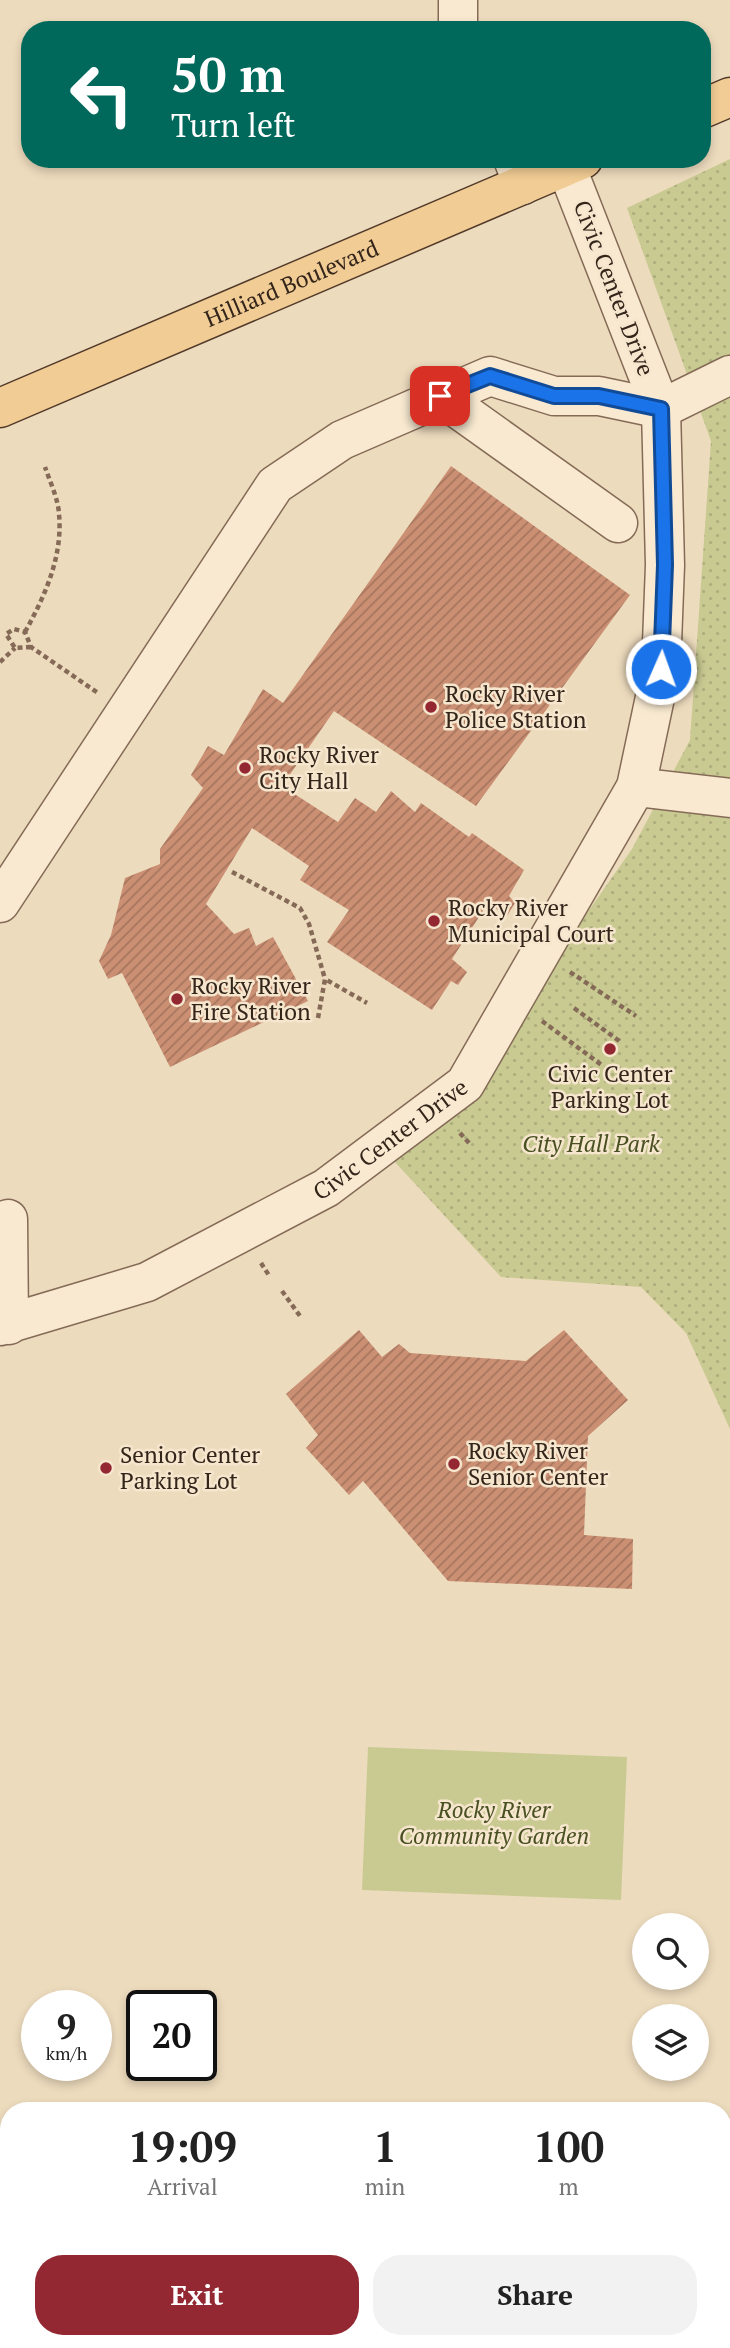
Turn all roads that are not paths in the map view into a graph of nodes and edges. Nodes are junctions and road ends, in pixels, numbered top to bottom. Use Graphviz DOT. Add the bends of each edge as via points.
graph roads {
  1 [pos="458,0"];
  2 [pos="458,21"];
  3 [pos="730,97"];
  4 [pos="711,104"];
  5 [pos="543,168"];
  6 [pos="577,168"];
  7 [pos="518,172"];
  8 [pos="730,375"];
  9 [pos="440,396"];
  10 [pos="0,408"];
  11 [pos="661,409"];
  12 [pos="618,523"];
  13 [pos="636,787"];
  14 [pos="730,798"];
  15 [pos="0,903"];
  16 [pos="8,1219"];
  17 [pos="4,1326"];
  1 -- 2 [label="street"];
  3 -- 4 [label="main road"];
  5 -- 7 [label="main road, Hilliard Boulevard"];
  6 -- 11 [label="street, Civic Center Drive"];
  7 -- 10 [label="main road, Hilliard Boulevard"];
  8 -- 11 [label="street"];
  9 -- 11 [label="street" via="490,376 554,396 599,396"];
  9 -- 12 [label="street"];
  9 -- 15 [label="street" via="342,440 275,485"];
  11 -- 13 [label="street, Civic Center Drive" via="665,565 661,669"];
  13 -- 14 [label="street"];
  13 -- 17 [label="street, Civic Center Drive" via="466,1084 326,1188 147,1282"];
  16 -- 17 [label="street"];
}
